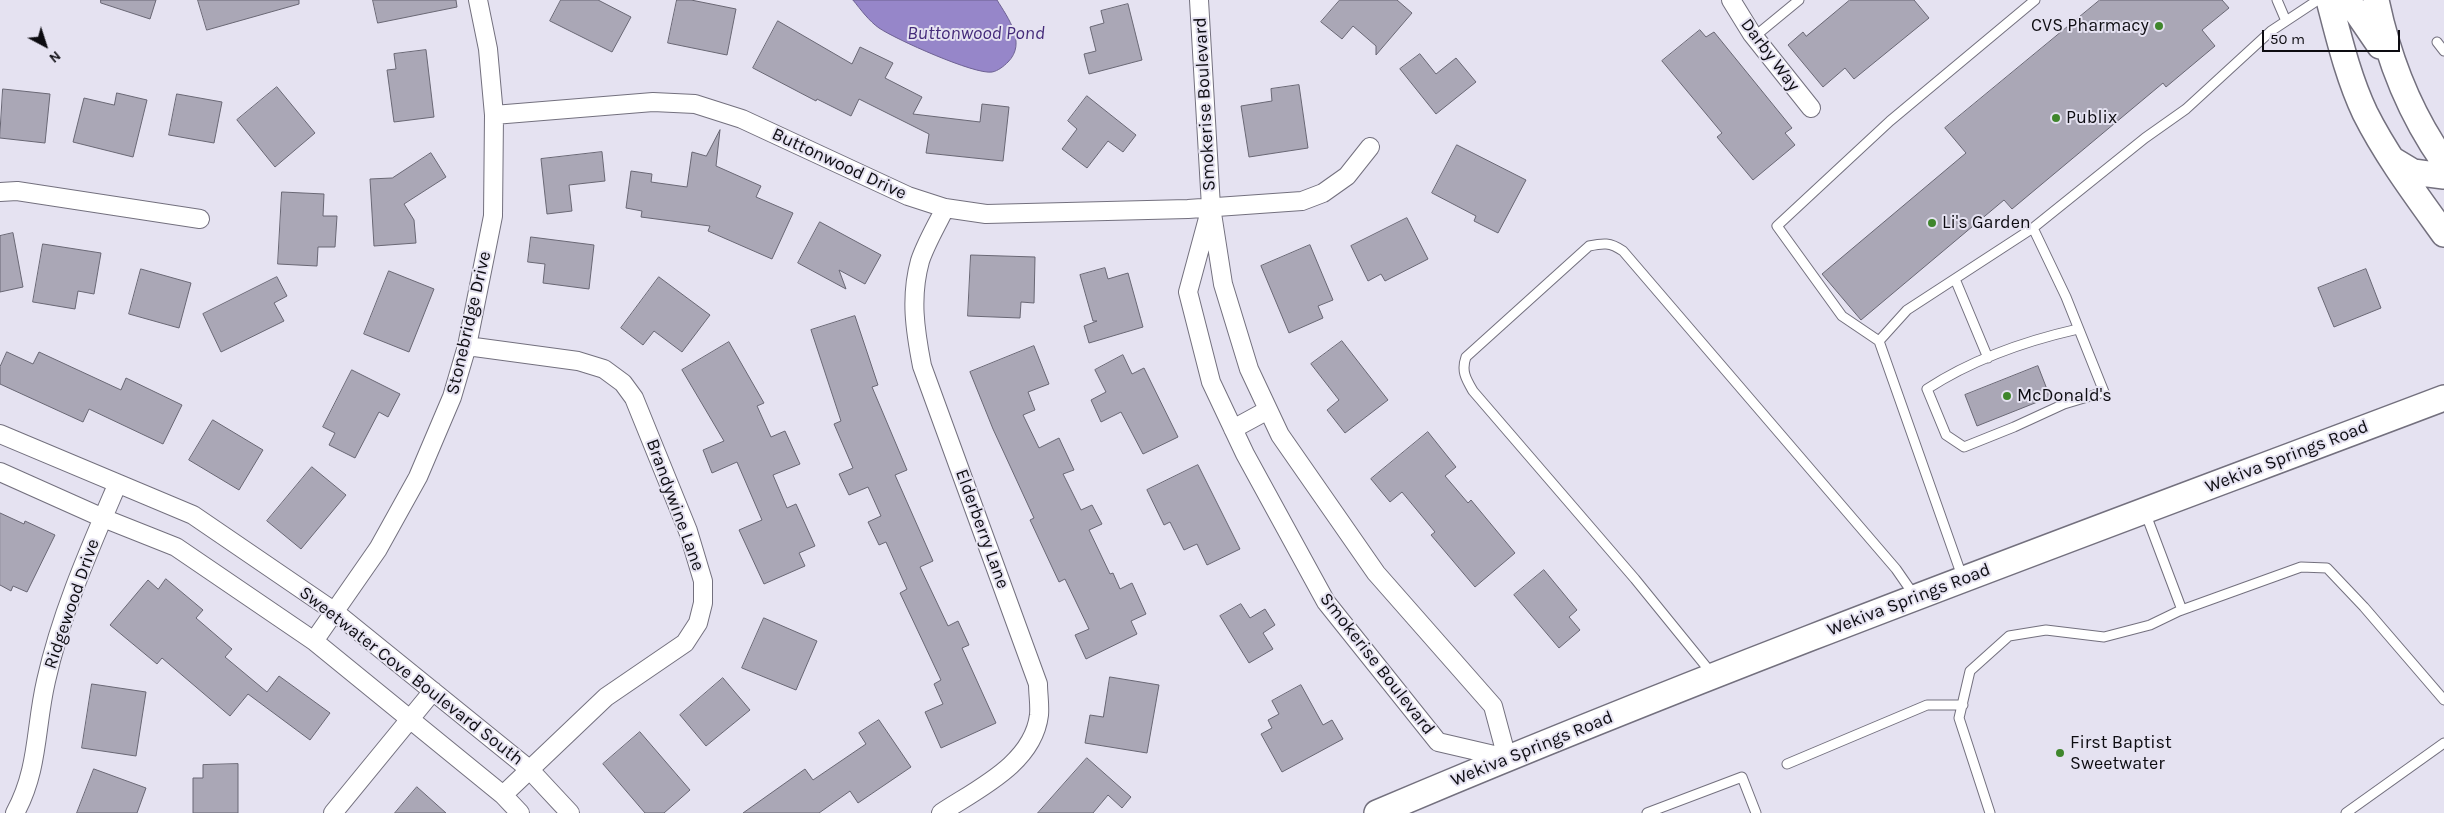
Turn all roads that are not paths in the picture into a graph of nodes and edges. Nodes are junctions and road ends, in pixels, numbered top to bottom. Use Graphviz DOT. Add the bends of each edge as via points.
graph roads {
  1 [pos="478,0"];
  2 [pos="1199,0"];
  3 [pos="1732,0"];
  4 [pos="1799,0"];
  5 [pos="2035,0"];
  6 [pos="2277,0"];
  7 [pos="2318,0"];
  8 [pos="2329,0"];
  9 [pos="2344,0"];
  10 [pos="2376,0"];
  11 [pos="2286,21"];
  12 [pos="1754,37"];
  13 [pos="2437,42"];
  14 [pos="2444,51"];
  15 [pos="2391,63"];
  16 [pos="1811,108"];
  17 [pos="494,115"];
  18 [pos="1370,147"];
  19 [pos="2393,160"];
  20 [pos="2444,162"];
  21 [pos="2444,176"];
  22 [pos="0,192"];
  23 [pos="1211,207"];
  24 [pos="945,208"];
  25 [pos="200,219"];
  26 [pos="2033,228"];
  27 [pos="2444,234"];
  28 [pos="1955,279"];
  29 [pos="2078,329"];
  30 [pos="1880,340"];
  31 [pos="467,346"];
  32 [pos="1988,358"];
  33 [pos="2444,398"];
  34 [pos="1268,410"];
  35 [pos="1233,428"];
  36 [pos="0,434"];
  37 [pos="0,472"];
  38 [pos="117,485"];
  39 [pos="2144,511"];
  40 [pos="103,518"];
  41 [pos="1963,580"];
  42 [pos="1915,597"];
  43 [pos="2182,610"];
  44 [pos="335,612"];
  45 [pos="314,641"];
  46 [pos="1714,676"];
  47 [pos="433,690"];
  48 [pos="2444,700"];
  49 [pos="1962,705"];
  50 [pos="411,719"];
  51 [pos="2444,743"];
  52 [pos="1507,758"];
  53 [pos="1787,764"];
  54 [pos="529,770"];
  55 [pos="503,794"];
  56 [pos="15,813"];
  57 [pos="333,813"];
  58 [pos="520,813"];
  59 [pos="570,813"];
  60 [pos="941,813"];
  61 [pos="1377,813"];
  62 [pos="1647,813"];
  63 [pos="1756,813"];
  64 [pos="1990,813"];
  65 [pos="2346,813"];
  1 -- 17 [label="street, Stonebridge Drive" via="488,49"];
  2 -- 23 [label="street, Smokerise Boulevard"];
  3 -- 12 [label="street, Darby Way"];
  4 -- 12 [label="lane"];
  5 -- 30 [label="lane" via="1890,121 1777,226 1842,316"];
  6 -- 11 [label="lane"];
  7 -- 11 [label="lane"];
  8 -- 19 [label="main road" via="2348,73 2365,113"];
  9 -- 15 [label="main road" via="2356,11"];
  10 -- 15 [label="main road"];
  11 -- 26 [label="lane" via="2186,109"];
  12 -- 16 [label="street, Darby Way"];
  13 -- 14 [label="lane"];
  15 -- 20 [label="main road" via="2430,143"];
  17 -- 24 [label="street, Buttonwood Drive" via="652,102 695,104 742,119 908,196"];
  17 -- 31 [label="street, Stonebridge Drive" via="493,216"];
  18 -- 23 [label="street, Buttonwood Drive" via="1348,176 1316,196 1302,201"];
  19 -- 21 [label="main road" via="2413,172"];
  19 -- 27 [label="main road"];
  22 -- 25 [label="street" via="17,191"];
  23 -- 24 [label="street, Buttonwood Drive" via="986,214"];
  23 -- 34 [label="street, Smokerise Boulevard" via="1223,284 1249,369"];
  23 -- 35 [label="street, Smokerise Boulevard" via="1188,292 1211,382"];
  24 -- 60 [label="street, Elderberry Lane" via="921,260 914,290 914,325 922,366 1038,684 1039,715 1032,737 1016,762"];
  26 -- 28 [label="lane"];
  26 -- 29 [label="lane"];
  28 -- 30 [label="lane" via="1907,310"];
  28 -- 32 [label="lane"];
  29 -- 32 [label="lane" via="2034,339"];
  29 -- 32 [label="lane" via="2104,392 2064,404 1964,447 1946,435 1927,389 1954,371"];
  30 -- 41 [label="lane"];
  31 -- 44 [label="street, Stonebridge Drive" via="452,397 418,477 378,549"];
  31 -- 54 [label="street, Brandywine Lane" via="578,361 604,369 623,383 634,398 684,522 703,581 703,603 698,623 686,643 606,697"];
  33 -- 39 [label="main road, Wekiva Springs Road"];
  34 -- 35 [label="street"];
  34 -- 52 [label="street, Smokerise Boulevard" via="1280,436 1376,573 1493,706"];
  35 -- 52 [label="street, Smokerise Boulevard" via="1326,602 1438,742"];
  36 -- 38 [label="street, Sweetwater Cove Boulevard South"];
  37 -- 40 [label="street, Sweetwater Cove Boulevard South"];
  38 -- 40 [label="street, Ridgewood Drive"];
  38 -- 44 [label="street, Sweetwater Cove Boulevard South" via="193,515"];
  39 -- 41 [label="main road, Wekiva Springs Road"];
  39 -- 43 [label="lane"];
  40 -- 45 [label="street, Sweetwater Cove Boulevard South" via="176,547"];
  40 -- 56 [label="street, Ridgewood Drive" via="61,626 46,682 33,768"];
  41 -- 42 [label="main road, Wekiva Springs Road"];
  42 -- 46 [label="main road, Wekiva Springs Road"];
  42 -- 46 [label="lane" via="1896,569 1622,250 1613,244 1588,246 1466,357 1463,366 1466,378 1473,391"];
  43 -- 48 [label="lane" via="2301,568 2327,568"];
  43 -- 49 [label="lane" via="2150,625 2104,637 2046,630 2009,636 1970,671"];
  44 -- 45 [label="street, Stonebridge Drive"];
  44 -- 47 [label="street, Sweetwater Cove Boulevard South"];
  45 -- 50 [label="street, Sweetwater Cove Boulevard South"];
  46 -- 52 [label="main road, Wekiva Springs Road"];
  47 -- 50 [label="street"];
  47 -- 54 [label="street, Sweetwater Cove Boulevard South"];
  49 -- 53 [label="lane" via="1927,705"];
  49 -- 64 [label="lane" via="1959,718"];
  50 -- 55 [label="street, Sweetwater Cove Boulevard South"];
  50 -- 57 [label="street"];
  51 -- 65 [label="lane"];
  52 -- 61 [label="main road, Wekiva Springs Road"];
  54 -- 55 [label="street, Brandywine Lane"];
  54 -- 59 [label="street, Sweetwater Cove Boulevard South"];
  55 -- 58 [label="street, Sweetwater Cove Boulevard South"];
  62 -- 63 [label="lane" via="1742,777"];
}
